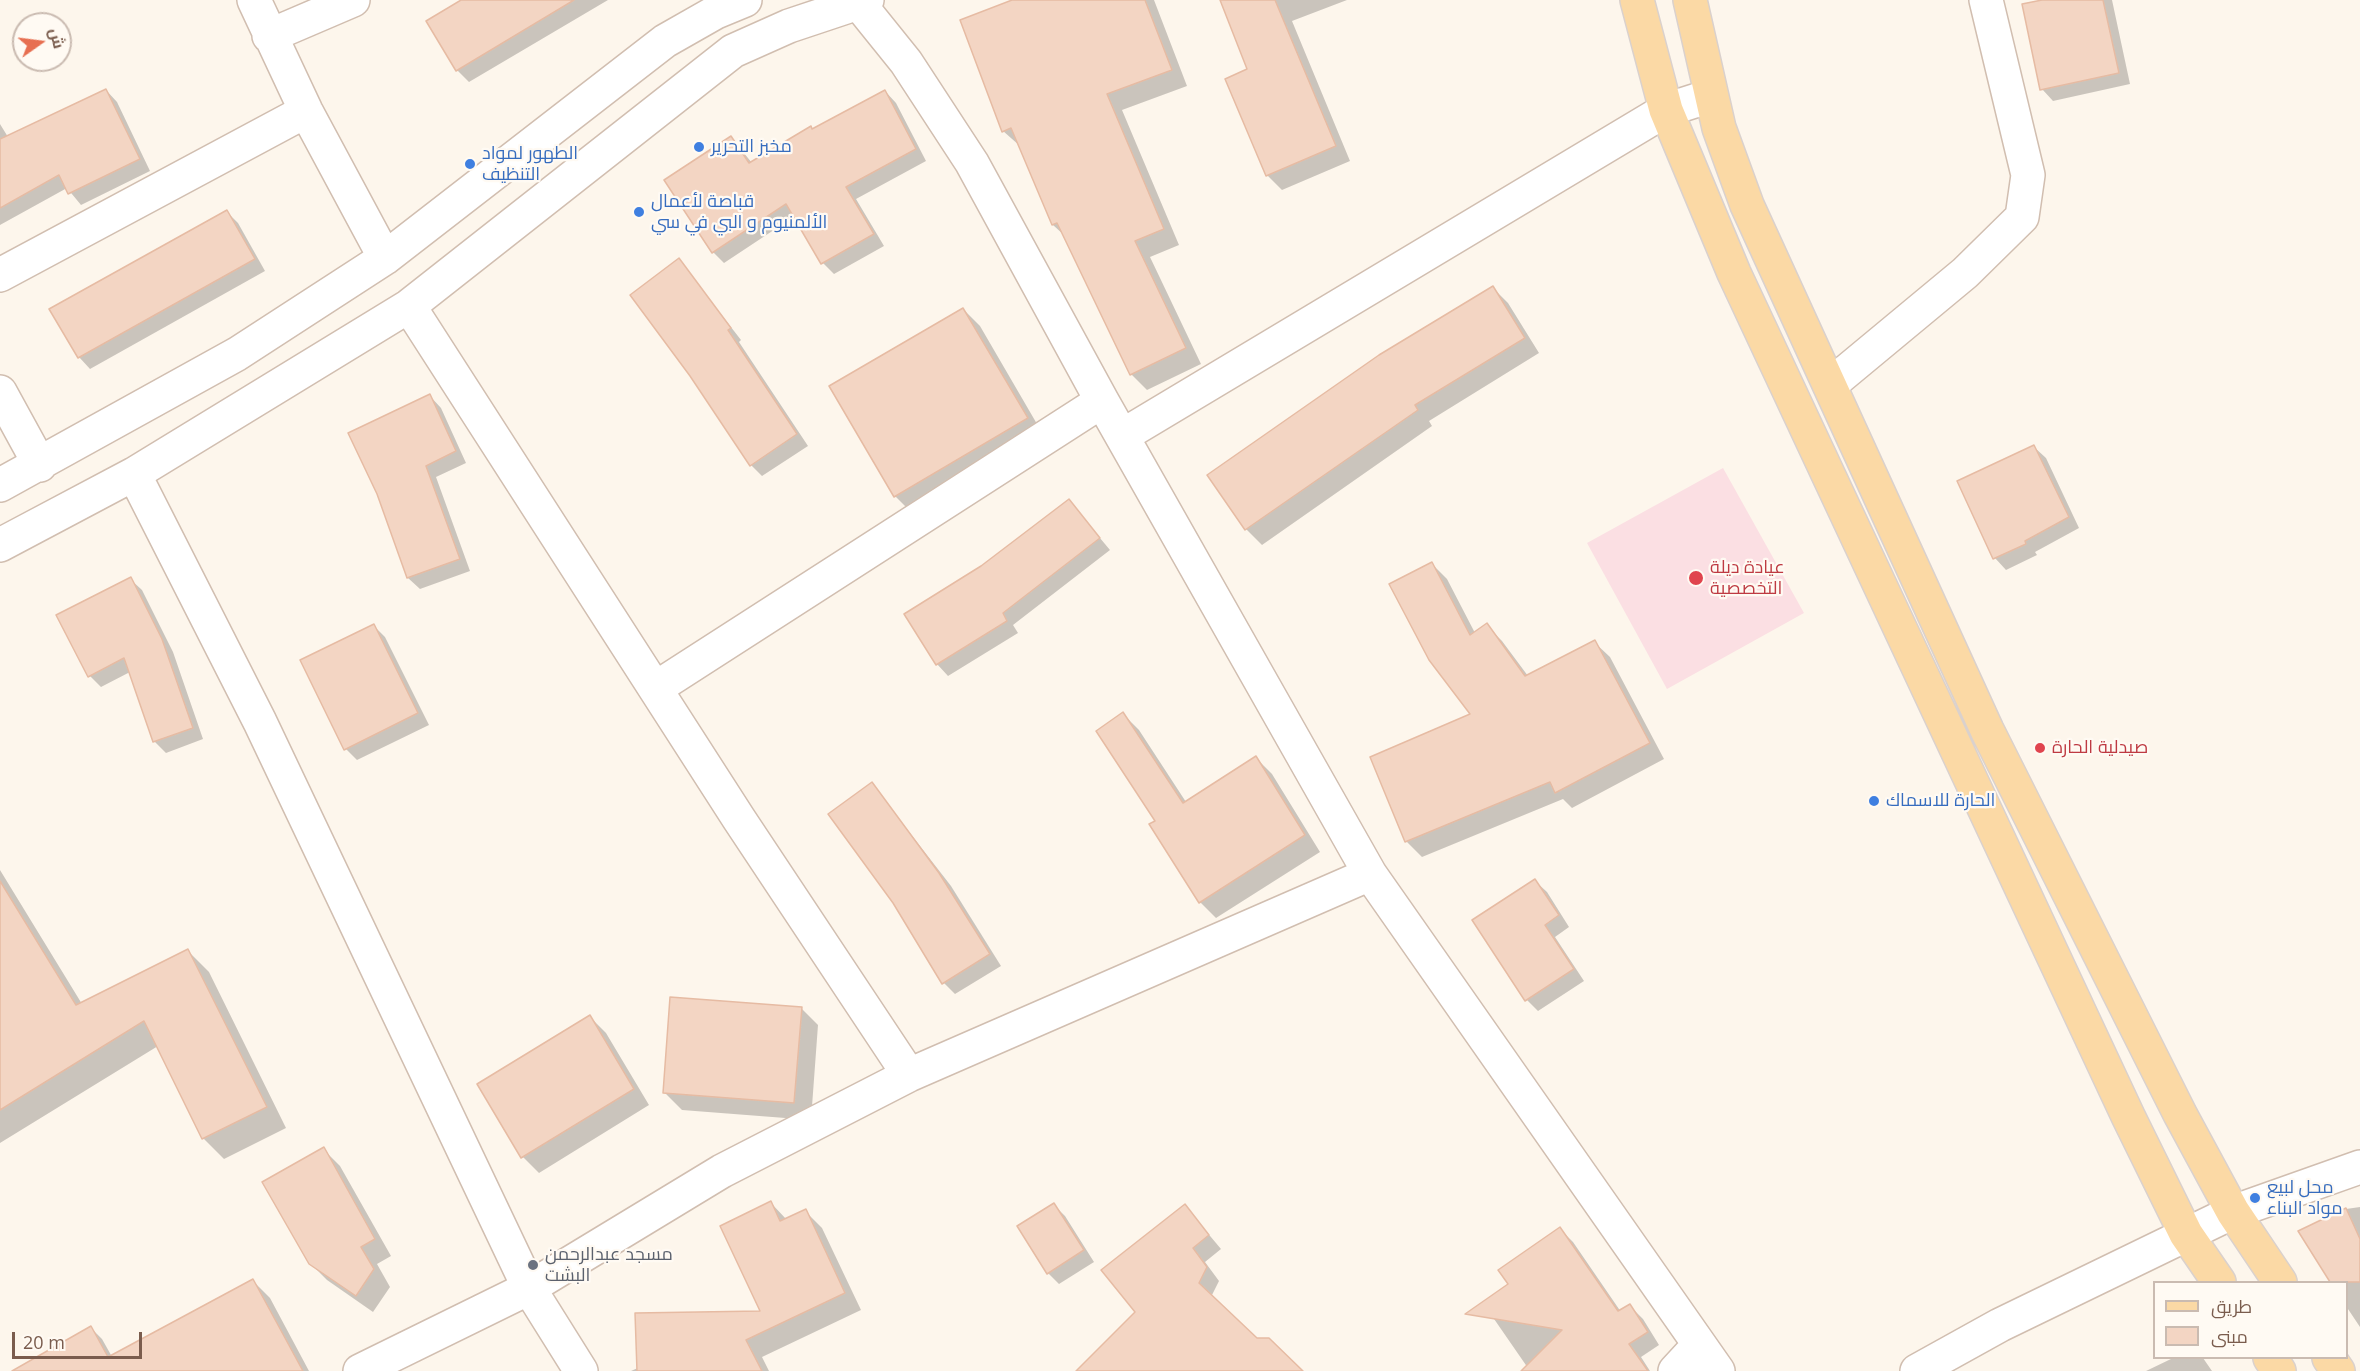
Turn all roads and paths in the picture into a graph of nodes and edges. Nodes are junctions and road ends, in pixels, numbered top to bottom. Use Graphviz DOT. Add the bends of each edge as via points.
graph roads {
  1 [pos="254,0"];
  2 [pos="354,0"];
  3 [pos="745,0"];
  4 [pos="1637,0"];
  5 [pos="1690,0"];
  6 [pos="1986,0"];
  7 [pos="861,1"];
  8 [pos="269,36"];
  9 [pos="1710,96"];
  10 [pos="1666,110"];
  11 [pos="306,111"];
  12 [pos="386,258"];
  13 [pos="0,276"];
  14 [pos="409,306"];
  15 [pos="1830,385"];
  16 [pos="0,392"];
  17 [pos="1102,401"];
  18 [pos="1122,436"];
  19 [pos="40,465"];
  20 [pos="134,474"];
  21 [pos="0,485"];
  22 [pos="0,545"];
  23 [pos="656,688"];
  24 [pos="1370,874"];
  25 [pos="909,1075"];
  26 [pos="2360,1167"];
  27 [pos="2233,1212"];
  28 [pos="2186,1234"];
  29 [pos="2218,1281"];
  30 [pos="2279,1281"];
  31 [pos="529,1288"];
  32 [pos="1699,1345"];
  33 [pos="360,1371"];
  34 [pos="581,1371"];
  35 [pos="1675,1371"];
  36 [pos="1718,1371"];
  37 [pos="1917,1371"];
  1 -- 8 [label="street"];
  2 -- 8 [label="street"];
  3 -- 12 [label="street" via="665,41"];
  4 -- 10 [label="main road"];
  5 -- 9 [label="main road"];
  6 -- 15 [label="street" via="2028,176 2022,217 1965,273"];
  7 -- 14 [label="street" via="733,51"];
  7 -- 17 [label="street" via="972,163"];
  8 -- 11 [label="street"];
  9 -- 10 [label="street"];
  9 -- 15 [label="main road" via="1747,205"];
  10 -- 18 [label="street"];
  10 -- 28 [label="main road" via="1734,273"];
  11 -- 12 [label="street"];
  11 -- 13 [label="street"];
  12 -- 19 [label="street" via="237,354"];
  14 -- 20 [label="street"];
  14 -- 23 [label="street"];
  15 -- 27 [label="main road" via="1987,730"];
  16 -- 19 [label="street"];
  17 -- 18 [label="street"];
  17 -- 23 [label="street"];
  18 -- 24 [label="street"];
  19 -- 21 [label="street"];
  20 -- 22 [label="street"];
  20 -- 31 [label="street" via="260,722"];
  23 -- 25 [label="street"];
  24 -- 25 [label="street"];
  24 -- 32 [label="street"];
  25 -- 31 [label="street" via="722,1171"];
  26 -- 27 [label="street"];
  27 -- 28 [label="street"];
  27 -- 30 [label="main road"];
  28 -- 29 [label="main road"];
  28 -- 37 [label="street" via="2000,1325"];
  31 -- 33 [label="street"];
  31 -- 34 [label="street"];
  32 -- 35 [label="street"];
  32 -- 36 [label="street"];
}
